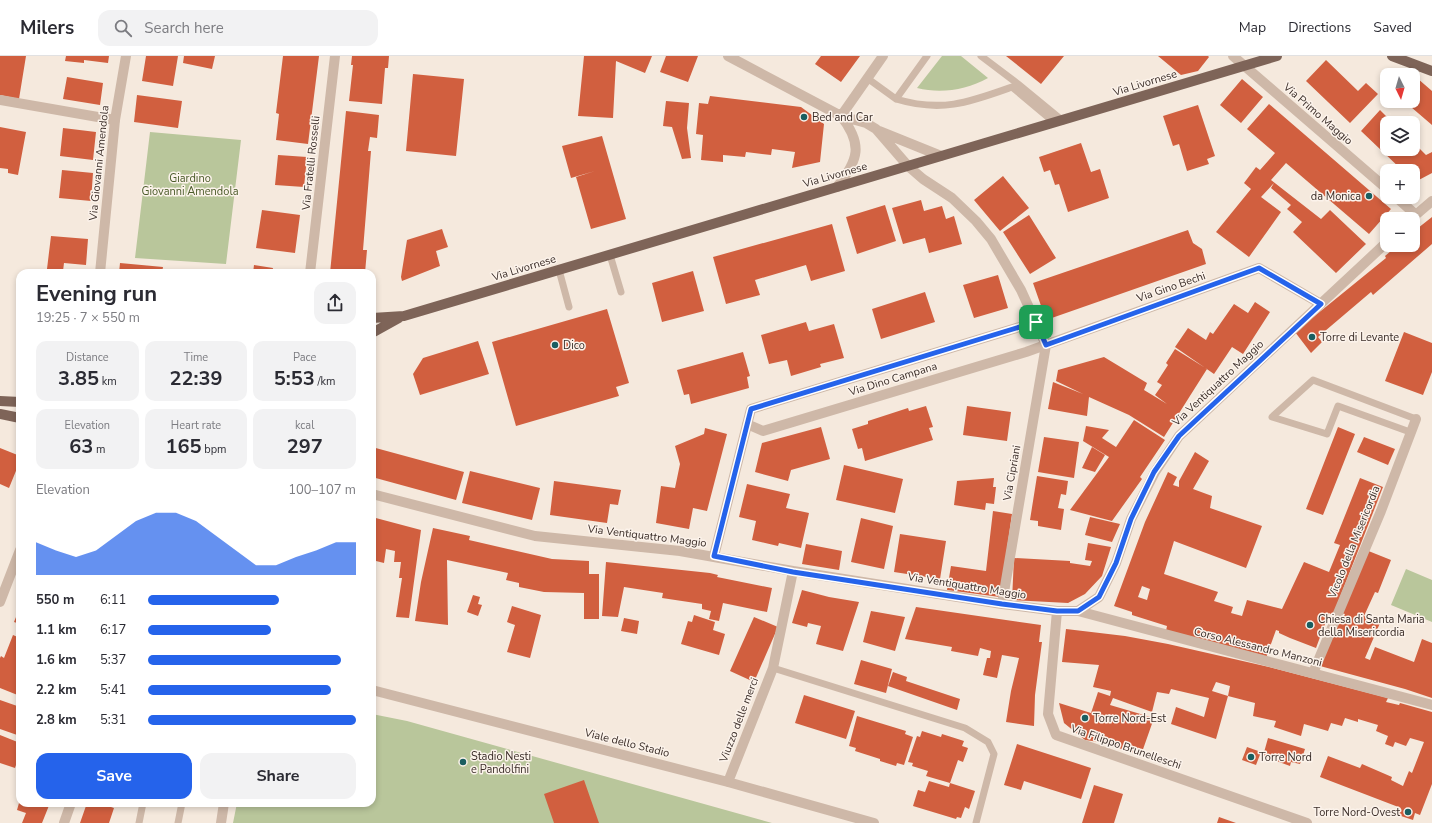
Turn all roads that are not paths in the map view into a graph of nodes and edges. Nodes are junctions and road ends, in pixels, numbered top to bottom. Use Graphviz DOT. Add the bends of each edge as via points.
graph roads {
  1 [pos="126,56"];
  2 [pos="335,56"];
  3 [pos="728,56"];
  4 [pos="883,56"];
  5 [pos="927,56"];
  6 [pos="981,56"];
  7 [pos="1233,56"];
  8 [pos="1277,56"];
  9 [pos="1392,56"];
  10 [pos="1244,65"];
  11 [pos="1432,71"];
  12 [pos="867,78"];
  13 [pos="896,99"];
  14 [pos="0,100"];
  15 [pos="841,116"];
  16 [pos="115,120"];
  17 [pos="1059,122"];
  18 [pos="876,129"];
  19 [pos="940,156"];
  20 [pos="908,166"];
  21 [pos="1380,183"];
  22 [pos="837,187"];
  23 [pos="1432,201"];
  24 [pos="1402,204"];
  25 [pos="1410,212"];
  26 [pos="1420,212"];
  27 [pos="1380,249"];
  28 [pos="610,255"];
  29 [pos="100,269"];
  30 [pos="310,269"];
  31 [pos="559,270"];
  32 [pos="621,292"];
  33 [pos="1321,304"];
  34 [pos="570,307"];
  35 [pos="376,318"];
  36 [pos="399,318"];
  37 [pos="1036,322"];
  38 [pos="376,331"];
  39 [pos="1046,345"];
  40 [pos="0,401"];
  41 [pos="16,402"];
  42 [pos="0,414"];
  43 [pos="16,417"];
  44 [pos="1416,419"];
  45 [pos="747,424"];
  46 [pos="1410,432"];
  47 [pos="376,495"];
  48 [pos="714,556"];
  49 [pos="16,560"];
  50 [pos="793,572"];
  51 [pos="0,602"];
  52 [pos="1002,604"];
  53 [pos="1057,611"];
  54 [pos="1078,611"];
  55 [pos="773,668"];
  56 [pos="1313,673"];
  57 [pos="376,691"];
  58 [pos="1432,705"];
  59 [pos="728,782"];
  60 [pos="70,807"];
  61 [pos="142,807"];
  62 [pos="181,807"];
  63 [pos="223,807"];
  64 [pos="64,823"];
  65 [pos="139,823"];
  66 [pos="178,823"];
  67 [pos="221,823"];
  68 [pos="874,823"];
  69 [pos="976,823"];
  70 [pos="1307,823"];
  1 -- 16 [label="street, Via Giovanni Amendola"];
  2 -- 30 [label="street, Via Fratelli Rosselli"];
  3 -- 15 [label="street"];
  4 -- 12 [label="street"];
  5 -- 13 [label="lane"];
  6 -- 17 [label="lane" via="1018,84"];
  7 -- 10 [label="street, Via Primo Maggio"];
  8 -- 10 [label="main road, Via Livornese"];
  9 -- 11 [label="main road"];
  10 -- 17 [label="main road, Via Livornese"];
  10 -- 21 [label="street, Via Primo Maggio"];
  12 -- 13 [label="lane"];
  12 -- 15 [label="street"];
  13 -- 17 [label="lane" via="914,105 958,104 982,99 1012,87"];
  14 -- 16 [label="street"];
  15 -- 18 [label="street" via="866,123"];
  15 -- 22 [label="street" via="856,144 856,157 850,172"];
  16 -- 29 [label="street, Via Giovanni Amendola"];
  17 -- 19 [label="main road, Via Livornese"];
  18 -- 19 [label="street"];
  18 -- 20 [label="street"];
  19 -- 20 [label="main road, Via Livornese"];
  20 -- 22 [label="main road, Via Livornese"];
  20 -- 37 [label="street" via="952,198 976,220 1005,262"];
  22 -- 28 [label="main road, Via Livornese"];
  23 -- 26 [label="street"];
  24 -- 25 [label="street"];
  27 -- 33 [label="street, Via Ventiquattro Maggio"];
  28 -- 31 [label="main road, Via Livornese"];
  28 -- 32 [label="lane"];
  31 -- 34 [label="lane"];
  31 -- 36 [label="main road, Via Livornese"];
  33 -- 39 [label="street, Via Gino Bechi" via="1259,268"];
  33 -- 54 [label="street, Via Ventiquattro Maggio" via="1179,436 1154,472 1131,519 1116,563 1099,597"];
  35 -- 36 [label="main road, Via Livornese"];
  36 -- 38 [label="main road, Via Livornese"];
  37 -- 39 [label="street"];
  37 -- 45 [label="street, Via Dino Campana" via="751,409"];
  39 -- 45 [label="street, Via Dino Campana" via="763,431"];
  39 -- 52 [label="street, Via Cipriani"];
  40 -- 41 [label="main road"];
  42 -- 43 [label="main road"];
  44 -- 46 [label="street, Vicolo della Misericordia"];
  44 -- 46 [label="lane" via="1313,380 1272,417 1327,434 1338,406"];
  45 -- 48 [label="street, Via Dino Campana"];
  46 -- 56 [label="street, Vicolo della Misericordia" via="1381,511"];
  47 -- 48 [label="street, Via Ventiquattro Maggio" via="535,536"];
  48 -- 50 [label="street, Via Ventiquattro Maggio"];
  49 -- 51 [label="street"];
  50 -- 52 [label="street, Via Ventiquattro Maggio"];
  50 -- 55 [label="street, Viuzzo delle merci"];
  52 -- 53 [label="street, Via Ventiquattro Maggio"];
  53 -- 54 [label="street, Via Ventiquattro Maggio"];
  53 -- 70 [label="street, Via Filippo Brunelleschi" via="1048,714 1056,735"];
  54 -- 56 [label="street, Corso Alessandro Manzoni"];
  55 -- 59 [label="street, Viuzzo delle merci"];
  55 -- 69 [label="lane" via="965,728 988,742 994,754"];
  56 -- 58 [label="street, Corso Alessandro Manzoni"];
  57 -- 59 [label="street, Viale dello Stadio"];
  59 -- 68 [label="street, Viale dello Stadio"];
  60 -- 64 [label="street"];
  61 -- 65 [label="lane"];
  62 -- 66 [label="lane"];
  63 -- 67 [label="street"];
}
